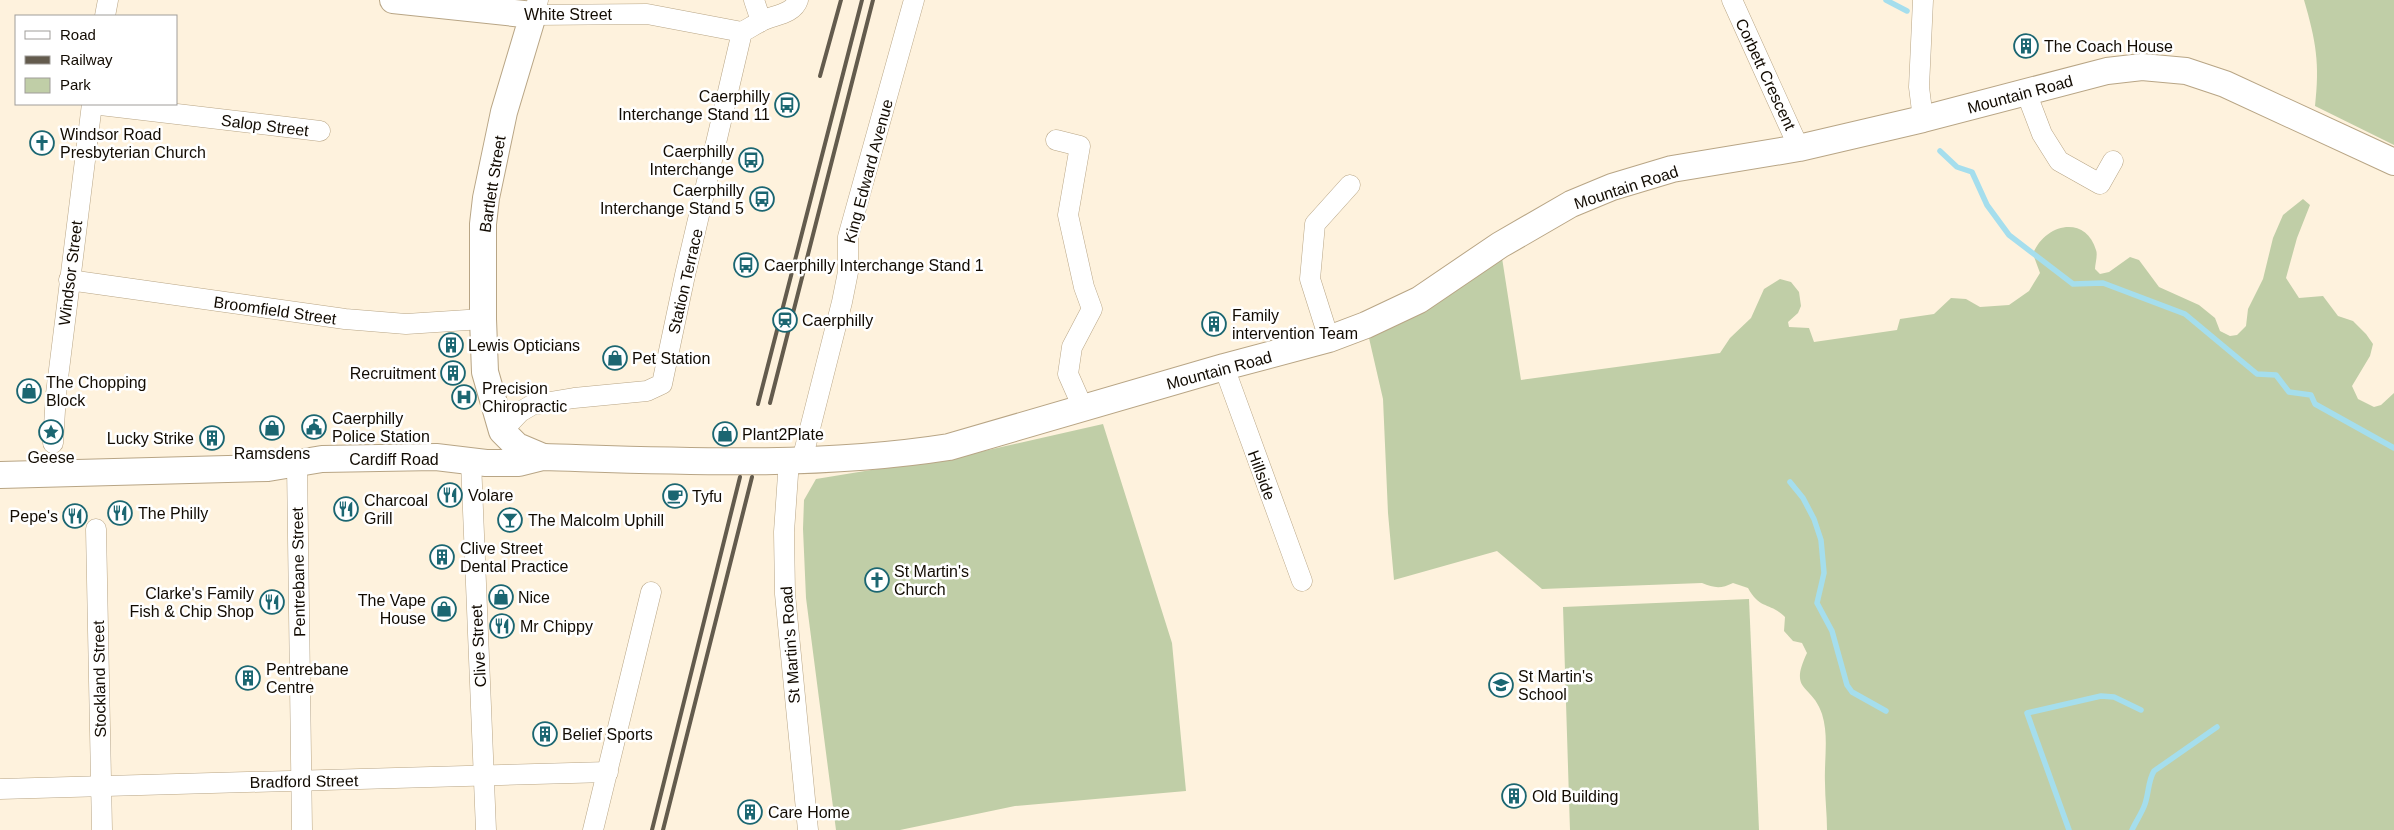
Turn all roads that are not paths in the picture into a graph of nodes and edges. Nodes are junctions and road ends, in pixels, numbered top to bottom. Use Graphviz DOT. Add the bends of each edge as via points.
graph roads {
  1 [pos="108,0"];
  2 [pos="393,0"];
  3 [pos="754,0"];
  4 [pos="798,0"];
  5 [pos="914,0"];
  6 [pos="1732,0"];
  7 [pos="1923,0"];
  8 [pos="535,8"];
  9 [pos="105,15"];
  10 [pos="761,21"];
  11 [pos="742,32"];
  12 [pos="2026,92"];
  13 [pos="92,105"];
  14 [pos="100,105"];
  15 [pos="1923,119"];
  16 [pos="320,131"];
  17 [pos="1056,140"];
  18 [pos="1800,148"];
  19 [pos="2113,161"];
  20 [pos="2394,162"];
  21 [pos="1350,185"];
  22 [pos="69,280"];
  23 [pos="483,319"];
  24 [pos="1329,340"];
  25 [pos="1224,367"];
  26 [pos="1083,408"];
  27 [pos="502,431"];
  28 [pos="53,443"];
  29 [pos="543,457"];
  30 [pos="796,460"];
  31 [pos="471,461"];
  32 [pos="297,464"];
  33 [pos="0,474"];
  34 [pos="96,529"];
  35 [pos="1302,581"];
  36 [pos="651,592"];
  37 [pos="608,772"];
  38 [pos="483,776"];
  39 [pos="301,781"];
  40 [pos="101,786"];
  41 [pos="0,790"];
  42 [pos="102,830"];
  43 [pos="302,830"];
  44 [pos="486,830"];
  45 [pos="593,830"];
  46 [pos="808,830"];
  1 -- 9 [label="street"];
  2 -- 8 [label="main road, White Street"];
  3 -- 10 [label="street"];
  4 -- 10 [label="street" via="787,12"];
  5 -- 30 [label="street, King Edward Avenue" via="848,237 848,272 842,302"];
  6 -- 18 [label="street, Corbett Crescent"];
  7 -- 15 [label="street" via="1918,87"];
  8 -- 11 [label="street, White Street" via="647,14"];
  8 -- 23 [label="main road, Bartlett Street" via="504,112 486,198"];
  10 -- 11 [label="street"];
  11 -- 27 [label="street, Station Terrace" via="662,384 647,391 574,398 532,406 520,412"];
  12 -- 15 [label="main road, Mountain Road"];
  12 -- 19 [label="street" via="2042,134 2059,161 2100,184"];
  12 -- 20 [label="main road, Mountain Road" via="2133,68 2186,71 2225,84"];
  13 -- 22 [label="street, Windsor Street"];
  14 -- 16 [label="street, Salop Street"];
  15 -- 18 [label="main road, Mountain Road"];
  17 -- 26 [label="street" via="1080,146 1068,215 1092,309 1072,347 1068,374"];
  18 -- 24 [label="main road, Mountain Road" via="1672,169 1612,187 1571,204 1500,245 1419,300"];
  21 -- 24 [label="street" via="1315,224 1310,279"];
  22 -- 23 [label="street, Broomfield Street" via="345,319 406,324"];
  22 -- 28 [label="street, Windsor Street"];
  23 -- 27 [label="main road, Bartlett Street" via="485,372"];
  24 -- 25 [label="main road, Mountain Road"];
  25 -- 26 [label="main road, Mountain Road"];
  25 -- 35 [label="street, Hillside"];
  26 -- 30 [label="main road, Mountain Road" via="950,447 908,454"];
  27 -- 29 [label="main road" via="517,446"];
  27 -- 31 [label="main road, Station Terrace" via="476,452"];
  29 -- 30 [label="main road, Cardiff Road"];
  29 -- 31 [label="main road, Cardiff Road" via="519,462"];
  30 -- 46 [label="street, St Martin's Road" via="784,532 785,594"];
  31 -- 32 [label="main road, Cardiff Road" via="436,458 322,459"];
  31 -- 38 [label="street, Clive Street"];
  32 -- 33 [label="main road, Cardiff Road" via="268,468"];
  32 -- 39 [label="street, Pentrebane Street"];
  34 -- 40 [label="street, Stockland Street"];
  36 -- 37 [label="street"];
  37 -- 38 [label="street, Bradford Street"];
  37 -- 45 [label="street"];
  38 -- 39 [label="street, Bradford Street"];
  38 -- 44 [label="street, Clive Street"];
  39 -- 40 [label="street, Bradford Street"];
  39 -- 43 [label="street, Pentrebane Street"];
  40 -- 41 [label="street, Bradford Street"];
  40 -- 42 [label="street, Stockland Street"];
}
